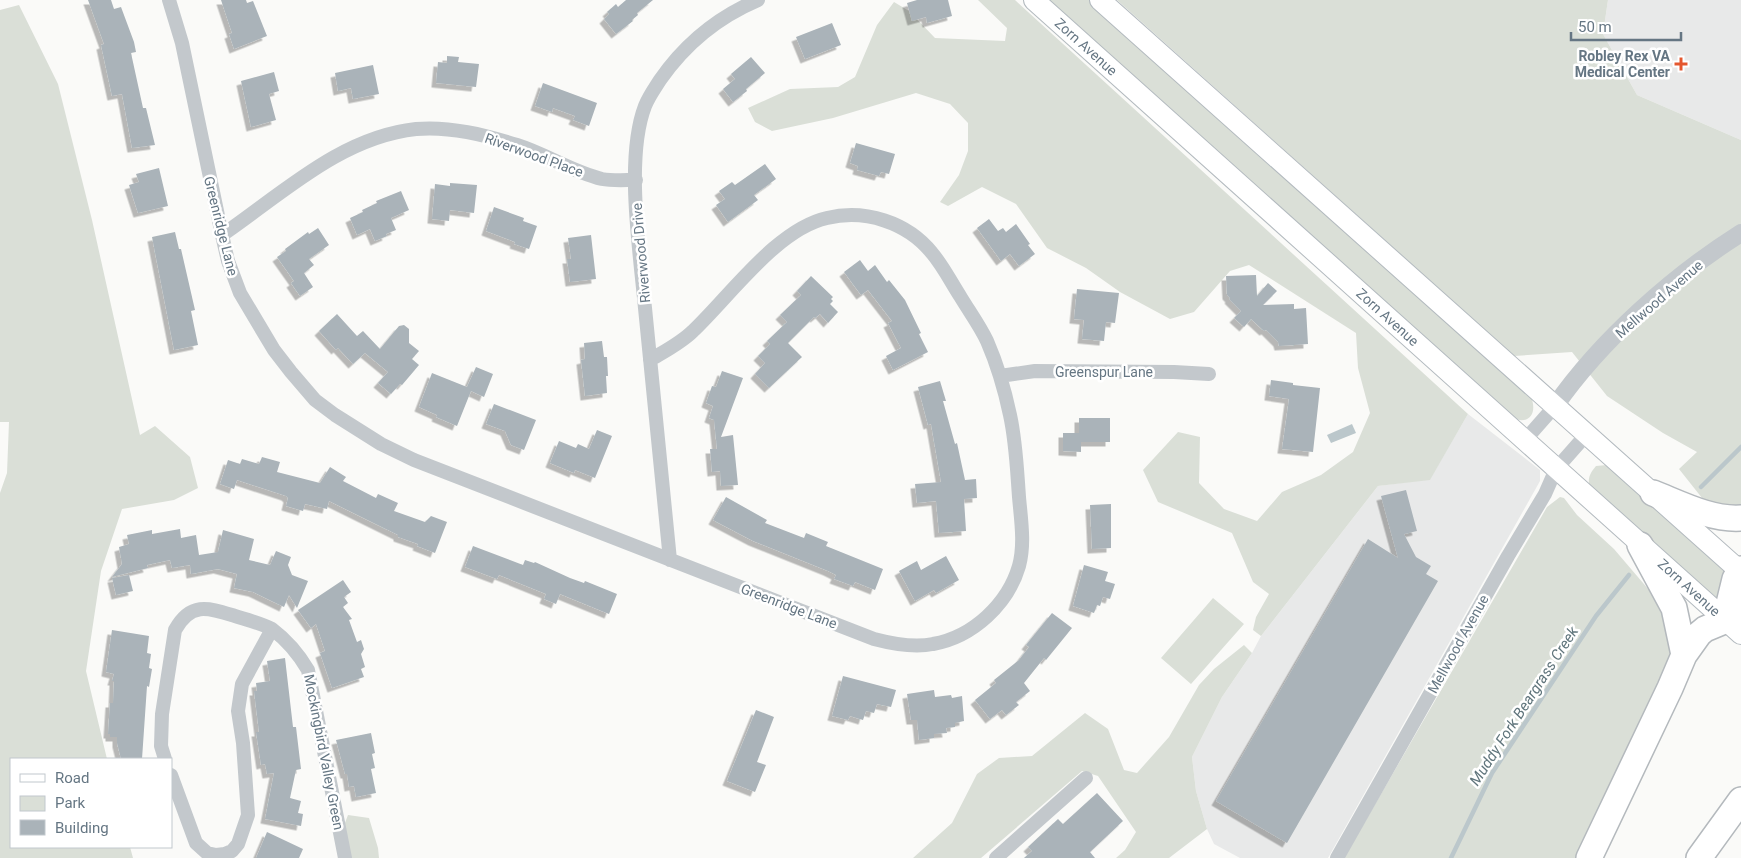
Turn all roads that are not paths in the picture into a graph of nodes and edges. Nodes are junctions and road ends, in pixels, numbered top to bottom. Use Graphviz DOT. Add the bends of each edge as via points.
graph roads {
  1 [pos="169,0"];
  2 [pos="758,0"];
  3 [pos="1034,0"];
  4 [pos="1100,0"];
  5 [pos="636,180"];
  6 [pos="1741,233"];
  7 [pos="222,235"];
  8 [pos="650,360"];
  9 [pos="1209,374"];
  10 [pos="1000,376"];
  11 [pos="1555,406"];
  12 [pos="1586,435"];
  13 [pos="1525,440"];
  14 [pos="1556,469"];
  15 [pos="1653,493"];
  16 [pos="1741,518"];
  17 [pos="1640,545"];
  18 [pos="670,560"];
  19 [pos="1740,570"];
  20 [pos="1736,623"];
  21 [pos="272,629"];
  22 [pos="1684,654"];
  23 [pos="166,758"];
  24 [pos="172,778"];
  25 [pos="1086,778"];
  26 [pos="1741,800"];
  27 [pos="345,858"];
  28 [pos="996,858"];
  29 [pos="1337,858"];
  30 [pos="1589,858"];
  31 [pos="1699,858"];
  1 -- 7 [label="street, Greenridge Lane" via="182,43"];
  2 -- 5 [label="street, Riverwood Drive" via="711,27 673,61 650,95 642,115 636,148"];
  3 -- 13 [label="main road, Zorn Avenue"];
  4 -- 11 [label="main road"];
  5 -- 7 [label="street, Riverwood Place" via="603,179 518,146 473,133 412,130 372,140 341,153"];
  5 -- 8 [label="street, Riverwood Drive" via="636,213"];
  6 -- 11 [label="street, Mellwood Avenue" via="1660,293 1584,370"];
  7 -- 18 [label="street, Greenridge Lane" via="240,293 274,350 315,400 335,415 414,460"];
  8 -- 10 [label="street, Greenridge Lane" via="692,333 776,245 793,232 825,218 859,215 885,220 903,228 932,252 987,341"];
  8 -- 18 [label="street, Riverwood Drive"];
  9 -- 10 [label="street, Greenspur Lane" via="1035,372"];
  10 -- 18 [label="street, Greenridge Lane" via="1011,417 1016,454 1021,553 1016,576 997,607 966,632 934,644 890,643"];
  11 -- 12 [label="main road"];
  11 -- 13 [label="street, Mellwood Avenue"];
  12 -- 14 [label="street, Mellwood Avenue"];
  12 -- 15 [label="main road"];
  13 -- 14 [label="main road, Zorn Avenue"];
  14 -- 17 [label="main road, Zorn Avenue"];
  14 -- 29 [label="street, Mellwood Avenue" via="1545,494"];
  15 -- 16 [label="highway" via="1699,511"];
  15 -- 19 [label="main road"];
  17 -- 20 [label="main road, Zorn Avenue"];
  17 -- 22 [label="highway" via="1674,608"];
  19 -- 20 [label="highway" via="1735,578"];
  20 -- 22 [label="highway" via="1705,629"];
  21 -- 23 [label="street, Mockingbird Valley Green" via="210,608 189,612 180,620 175,630 162,714 161,746"];
  21 -- 24 [label="street" via="242,684 238,711 244,743 248,815 238,844 232,850 216,856 199,848"];
  21 -- 27 [label="street, Mockingbird Valley Green" via="287,640 308,670"];
  22 -- 30 [label="highway"];
  25 -- 28 [label="street"];
  26 -- 31 [label="highway"];
}
